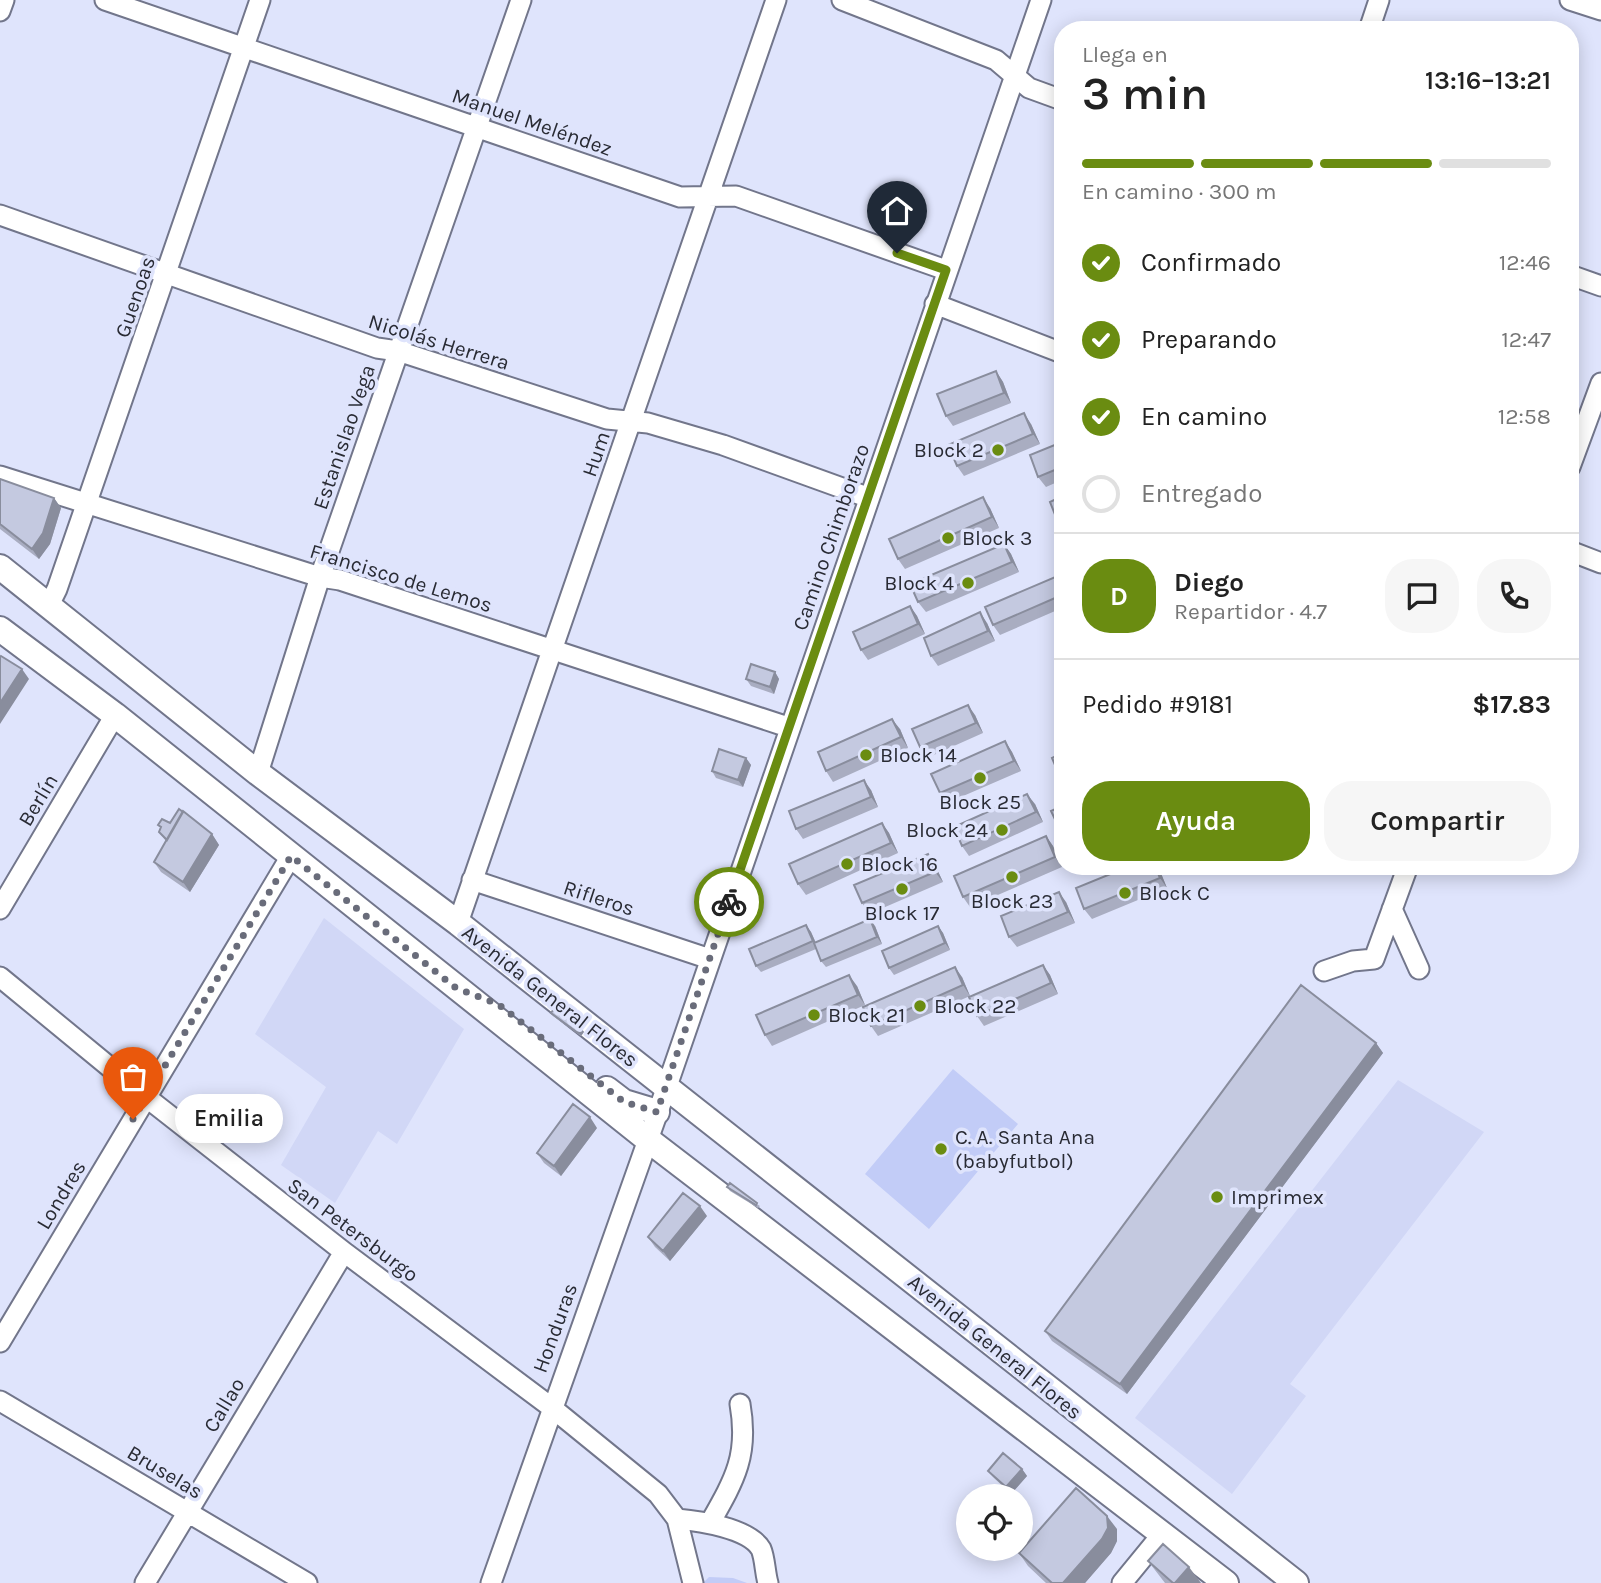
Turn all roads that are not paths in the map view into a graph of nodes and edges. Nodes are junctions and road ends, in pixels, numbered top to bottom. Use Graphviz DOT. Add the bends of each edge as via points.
graph roads {
  1 [pos="4,0"];
  2 [pos="105,0"];
  3 [pos="260,0"];
  4 [pos="521,0"];
  5 [pos="776,0"];
  6 [pos="842,0"];
  7 [pos="1041,0"];
  8 [pos="1380,0"];
  9 [pos="1570,0"];
  10 [pos="1601,10"];
  11 [pos="0,11"];
  12 [pos="1373,21"];
  13 [pos="243,46"];
  14 [pos="1014,76"];
  15 [pos="1054,97"];
  16 [pos="478,128"];
  17 [pos="709,196"];
  18 [pos="0,215"];
  19 [pos="946,270"];
  20 [pos="167,274"];
  21 [pos="1579,278"];
  22 [pos="1601,285"];
  23 [pos="935,304"];
  24 [pos="1054,350"];
  25 [pos="398,351"];
  26 [pos="1601,383"];
  27 [pos="632,421"];
  28 [pos="1579,443"];
  29 [pos="0,476"];
  30 [pos="867,497"];
  31 [pos="85,504"];
  32 [pos="1579,554"];
  33 [pos="1601,563"];
  34 [pos="0,567"];
  35 [pos="320,577"];
  36 [pos="48,607"];
  37 [pos="0,629"];
  38 [pos="553,649"];
  39 [pos="114,715"];
  40 [pos="788,727"];
  41 [pos="258,773"];
  42 [pos="291,856"];
  43 [pos="1405,875"];
  44 [pos="472,880"];
  45 [pos="0,909"];
  46 [pos="1392,909"];
  47 [pos="458,923"];
  48 [pos="710,959"];
  49 [pos="1419,969"];
  50 [pos="1324,971"];
  51 [pos="0,977"];
  52 [pos="456,988"];
  53 [pos="146,1097"];
  54 [pos="662,1100"];
  55 [pos="647,1139"];
  56 [pos="344,1252"];
  57 [pos="0,1342"];
  58 [pos="0,1401"];
  59 [pos="740,1404"];
  60 [pos="551,1407"];
  61 [pos="187,1511"];
  62 [pos="677,1519"];
  63 [pos="710,1522"];
  64 [pos="1163,1533"];
  65 [pos="145,1583"];
  66 [pos="307,1583"];
  67 [pos="491,1583"];
  68 [pos="693,1583"];
  69 [pos="768,1583"];
  70 [pos="1122,1583"];
  71 [pos="1226,1583"];
  72 [pos="1296,1583"];
  1 -- 11 [label="street"];
  2 -- 13 [label="street, Manuel Meléndez"];
  3 -- 13 [label="street, Guenoas"];
  4 -- 16 [label="street, Estanislao Vega"];
  5 -- 17 [label="street, Hum"];
  6 -- 14 [label="street" via="996,60"];
  7 -- 14 [label="street, Camino Chimborazo"];
  8 -- 12 [label="street"];
  9 -- 10 [label="street"];
  13 -- 16 [label="street, Manuel Meléndez"];
  13 -- 20 [label="street, Guenoas"];
  14 -- 15 [label="street" via="1029,88"];
  14 -- 19 [label="street, Camino Chimborazo"];
  16 -- 17 [label="street, Manuel Meléndez" via="680,197"];
  16 -- 25 [label="street, Estanislao Vega"];
  17 -- 19 [label="street, Manuel Meléndez" via="736,196"];
  17 -- 27 [label="street, Hum"];
  18 -- 20 [label="street, Nicolás Herrera"];
  19 -- 23 [label="street, Camino Chimborazo"];
  20 -- 25 [label="street, Nicolás Herrera" via="377,348"];
  20 -- 31 [label="street, Guenoas"];
  21 -- 22 [label="street"];
  23 -- 24 [label="street"];
  23 -- 30 [label="street, Camino Chimborazo"];
  25 -- 27 [label="street, Nicolás Herrera" via="607,419"];
  25 -- 35 [label="street, Estanislao Vega"];
  26 -- 28 [label="street"];
  27 -- 30 [label="street, Nicolás Herrera" via="723,445"];
  27 -- 38 [label="street, Hum"];
  29 -- 31 [label="street, Francisco de Lemos"];
  30 -- 40 [label="street, Camino Chimborazo"];
  31 -- 35 [label="street, Francisco de Lemos"];
  31 -- 36 [label="street, Guenoas"];
  32 -- 33 [label="street"];
  34 -- 36 [label="main road, Avenida General Flores"];
  35 -- 38 [label="street, Francisco de Lemos"];
  35 -- 41 [label="street, Estanislao Vega"];
  36 -- 41 [label="main road, Avenida General Flores"];
  37 -- 39 [label="main road, Avenida General Flores"];
  38 -- 40 [label="street, Francisco de Lemos"];
  38 -- 44 [label="street, Hum"];
  39 -- 42 [label="main road, Avenida General Flores"];
  39 -- 45 [label="street, Berlín"];
  40 -- 48 [label="street, Camino Chimborazo"];
  41 -- 47 [label="main road, Avenida General Flores"];
  42 -- 52 [label="main road, Avenida General Flores"];
  42 -- 53 [label="street, Londres"];
  43 -- 46 [label="street"];
  44 -- 47 [label="street, Hum"];
  44 -- 48 [label="street, Rifleros"];
  46 -- 49 [label="street"];
  46 -- 50 [label="street" via="1374,959"];
  47 -- 54 [label="main road, Avenida General Flores"];
  48 -- 54 [label="street, Camino Chimborazo"];
  51 -- 53 [label="street, San Petersburgo"];
  52 -- 54 [label="main road" via="498,1004 624,1102"];
  52 -- 55 [label="main road, Avenida General Flores"];
  53 -- 56 [label="street, San Petersburgo"];
  53 -- 57 [label="street, Londres"];
  54 -- 55 [label="street, Honduras"];
  54 -- 72 [label="main road, Avenida General Flores"];
  55 -- 60 [label="street, Honduras"];
  55 -- 64 [label="main road, Avenida General Flores"];
  56 -- 60 [label="street, San Petersburgo"];
  56 -- 61 [label="street, Callao"];
  58 -- 61 [label="street, Bruselas"];
  59 -- 63 [label="street" via="743,1452"];
  60 -- 62 [label="street, San Petersburgo" via="658,1494"];
  60 -- 67 [label="street, Honduras"];
  61 -- 65 [label="street, Callao"];
  61 -- 66 [label="street, Bruselas"];
  62 -- 63 [label="street"];
  62 -- 68 [label="street"];
  63 -- 69 [label="street" via="748,1537 760,1549"];
  64 -- 70 [label="street"];
  64 -- 71 [label="main road, Avenida General Flores"];
}
